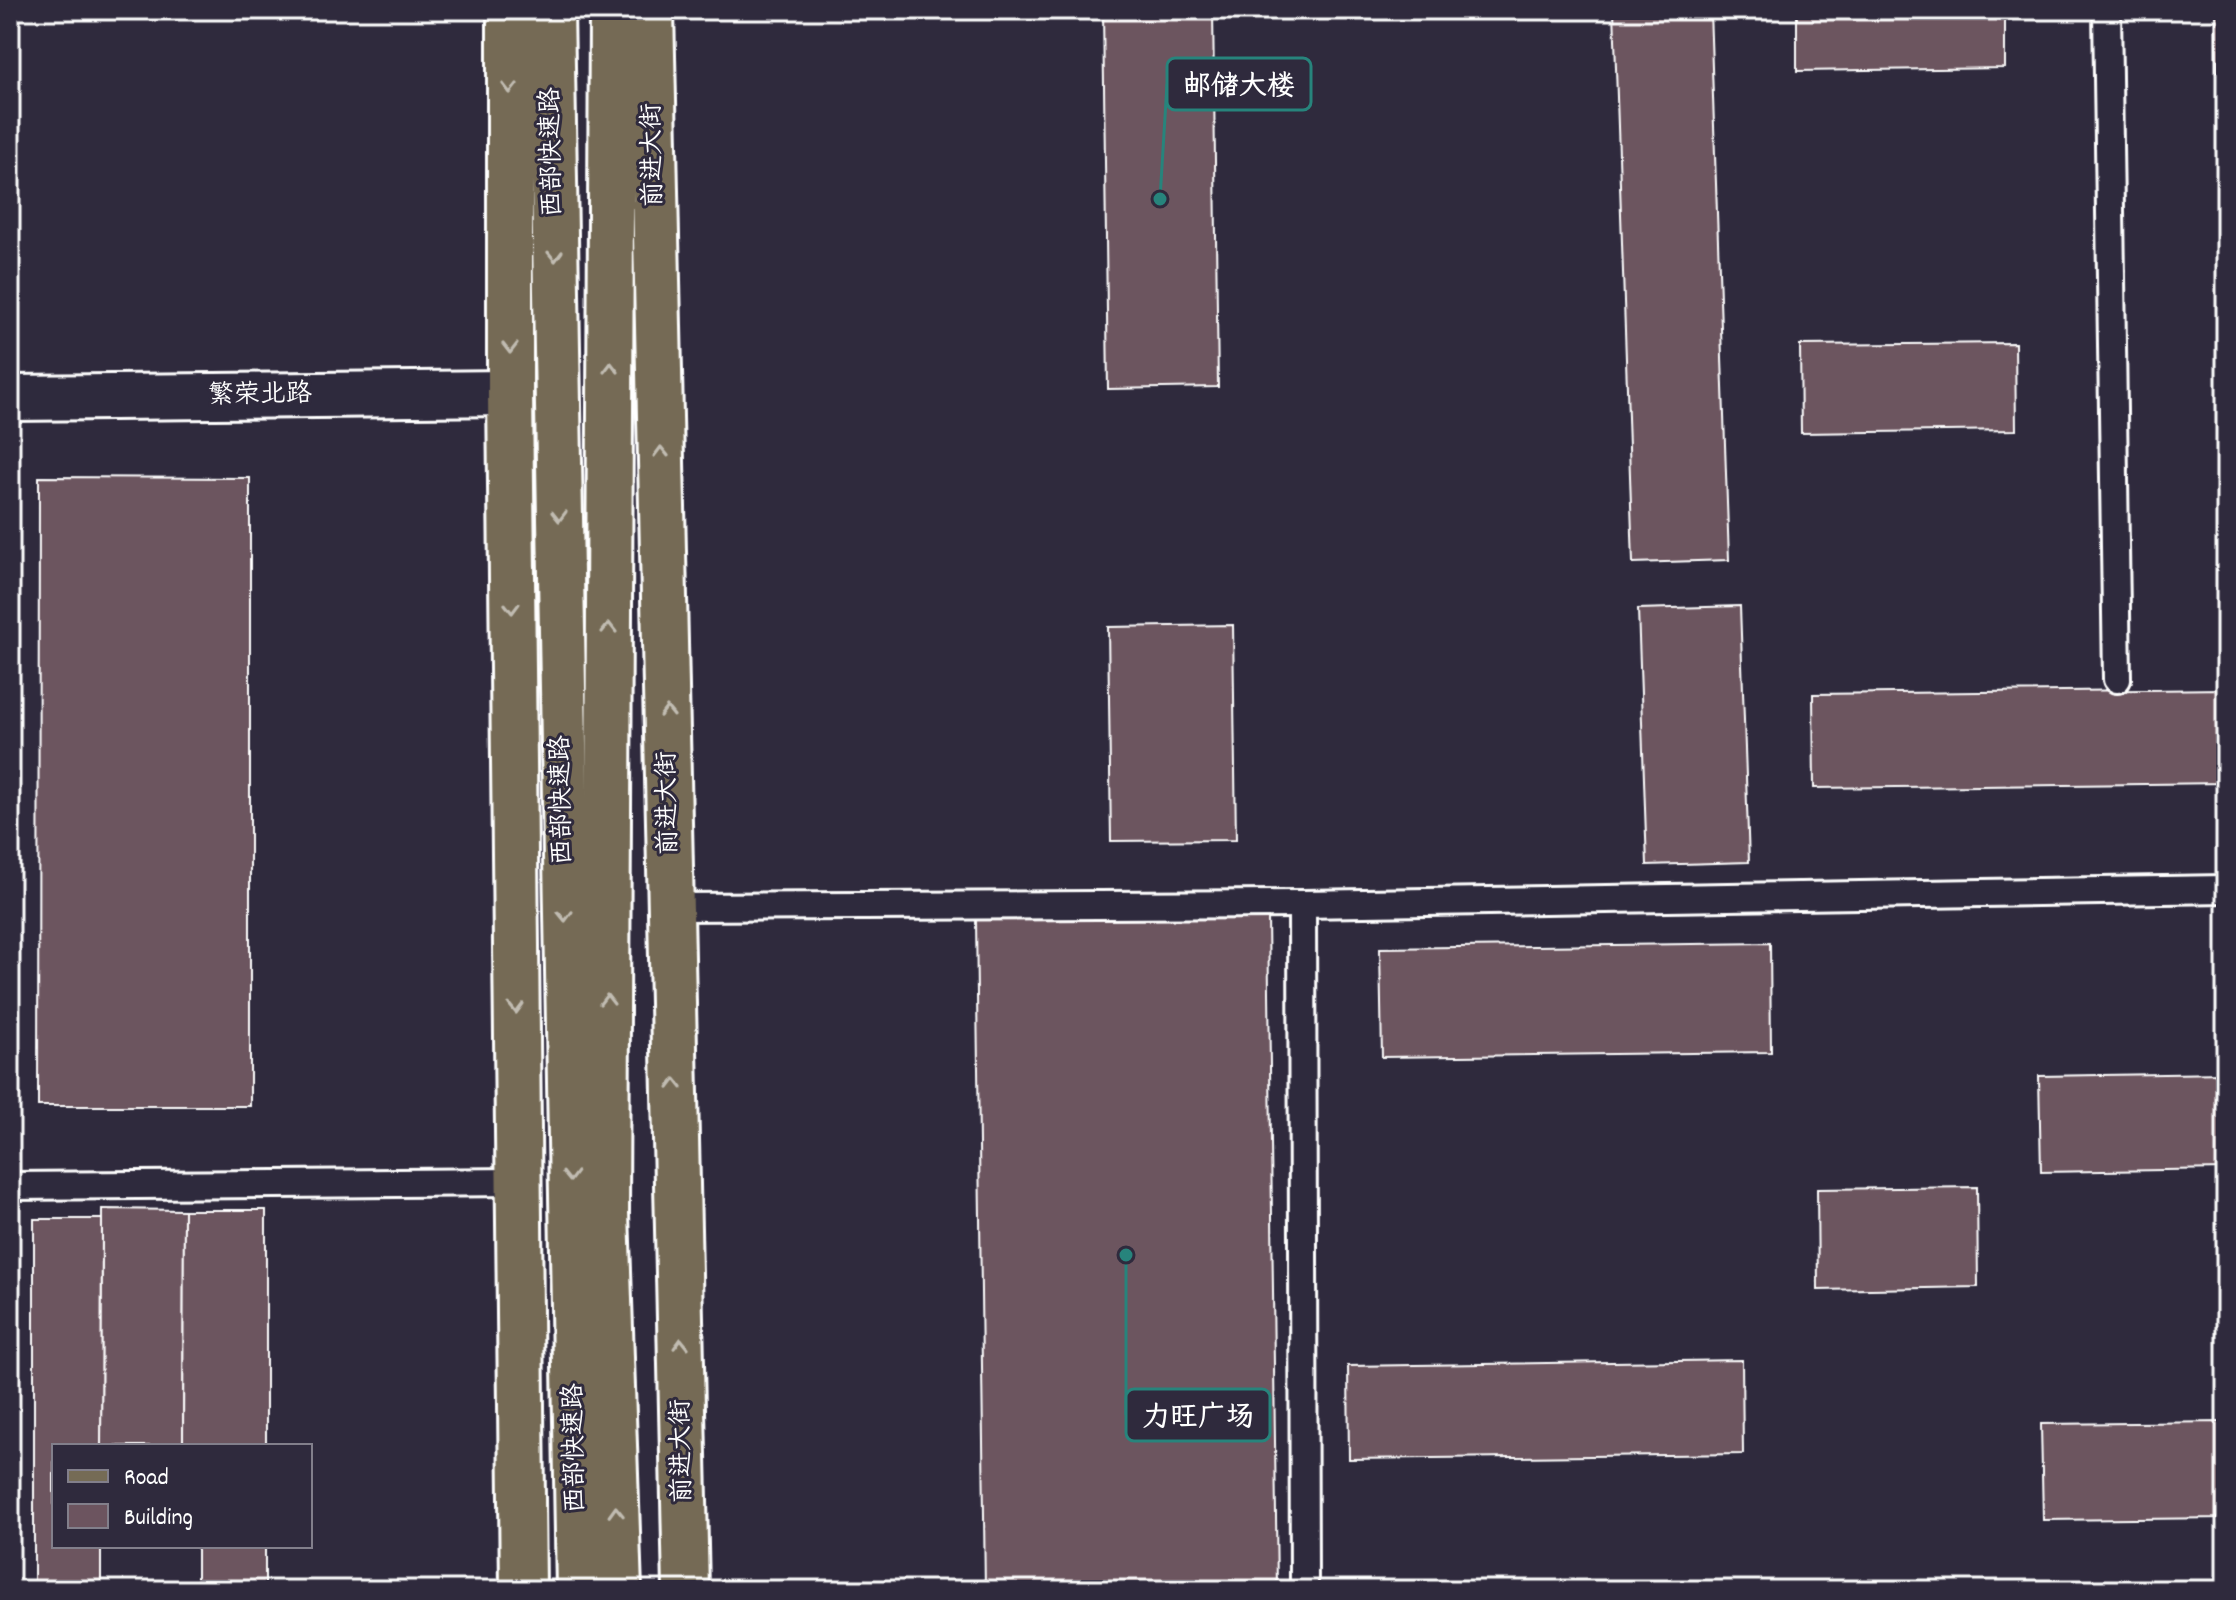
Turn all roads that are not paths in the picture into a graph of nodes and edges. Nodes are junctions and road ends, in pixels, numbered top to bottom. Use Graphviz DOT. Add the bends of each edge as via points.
graph roads {
  1 [pos="551,10"];
  2 [pos="2107,10"];
  3 [pos="642,11"];
  4 [pos="510,15"];
  5 [pos="510,393"];
  6 [pos="10,398"];
  7 [pos="2117,679"];
  8 [pos="2226,889"];
  9 [pos="1302,904"];
  10 [pos="671,907"];
  11 [pos="518,1182"];
  12 [pos="10,1186"];
  13 [pos="523,1590"];
  14 [pos="579,1590"];
  15 [pos="619,1590"];
  16 [pos="686,1590"];
  17 [pos="1304,1590"];
  1 -- 14 [label="main road, 西部快速路, one-way"];
  2 -- 7 [label="lane"];
  10 -- 3 [label="main road, 前进大街, one-way"];
  15 -- 3 [label="main road, 西部快速路, one-way" via="606,1213"];
  4 -- 5 [label="main road, one-way"];
  5 -- 6 [label="street, 繁荣北路"];
  5 -- 11 [label="main road, one-way"];
  8 -- 9 [label="lane"];
  9 -- 10 [label="lane"];
  9 -- 17 [label="lane"];
  16 -- 10 [label="main road, 前进大街, one-way"];
  11 -- 12 [label="lane"];
  11 -- 13 [label="main road"];
}
